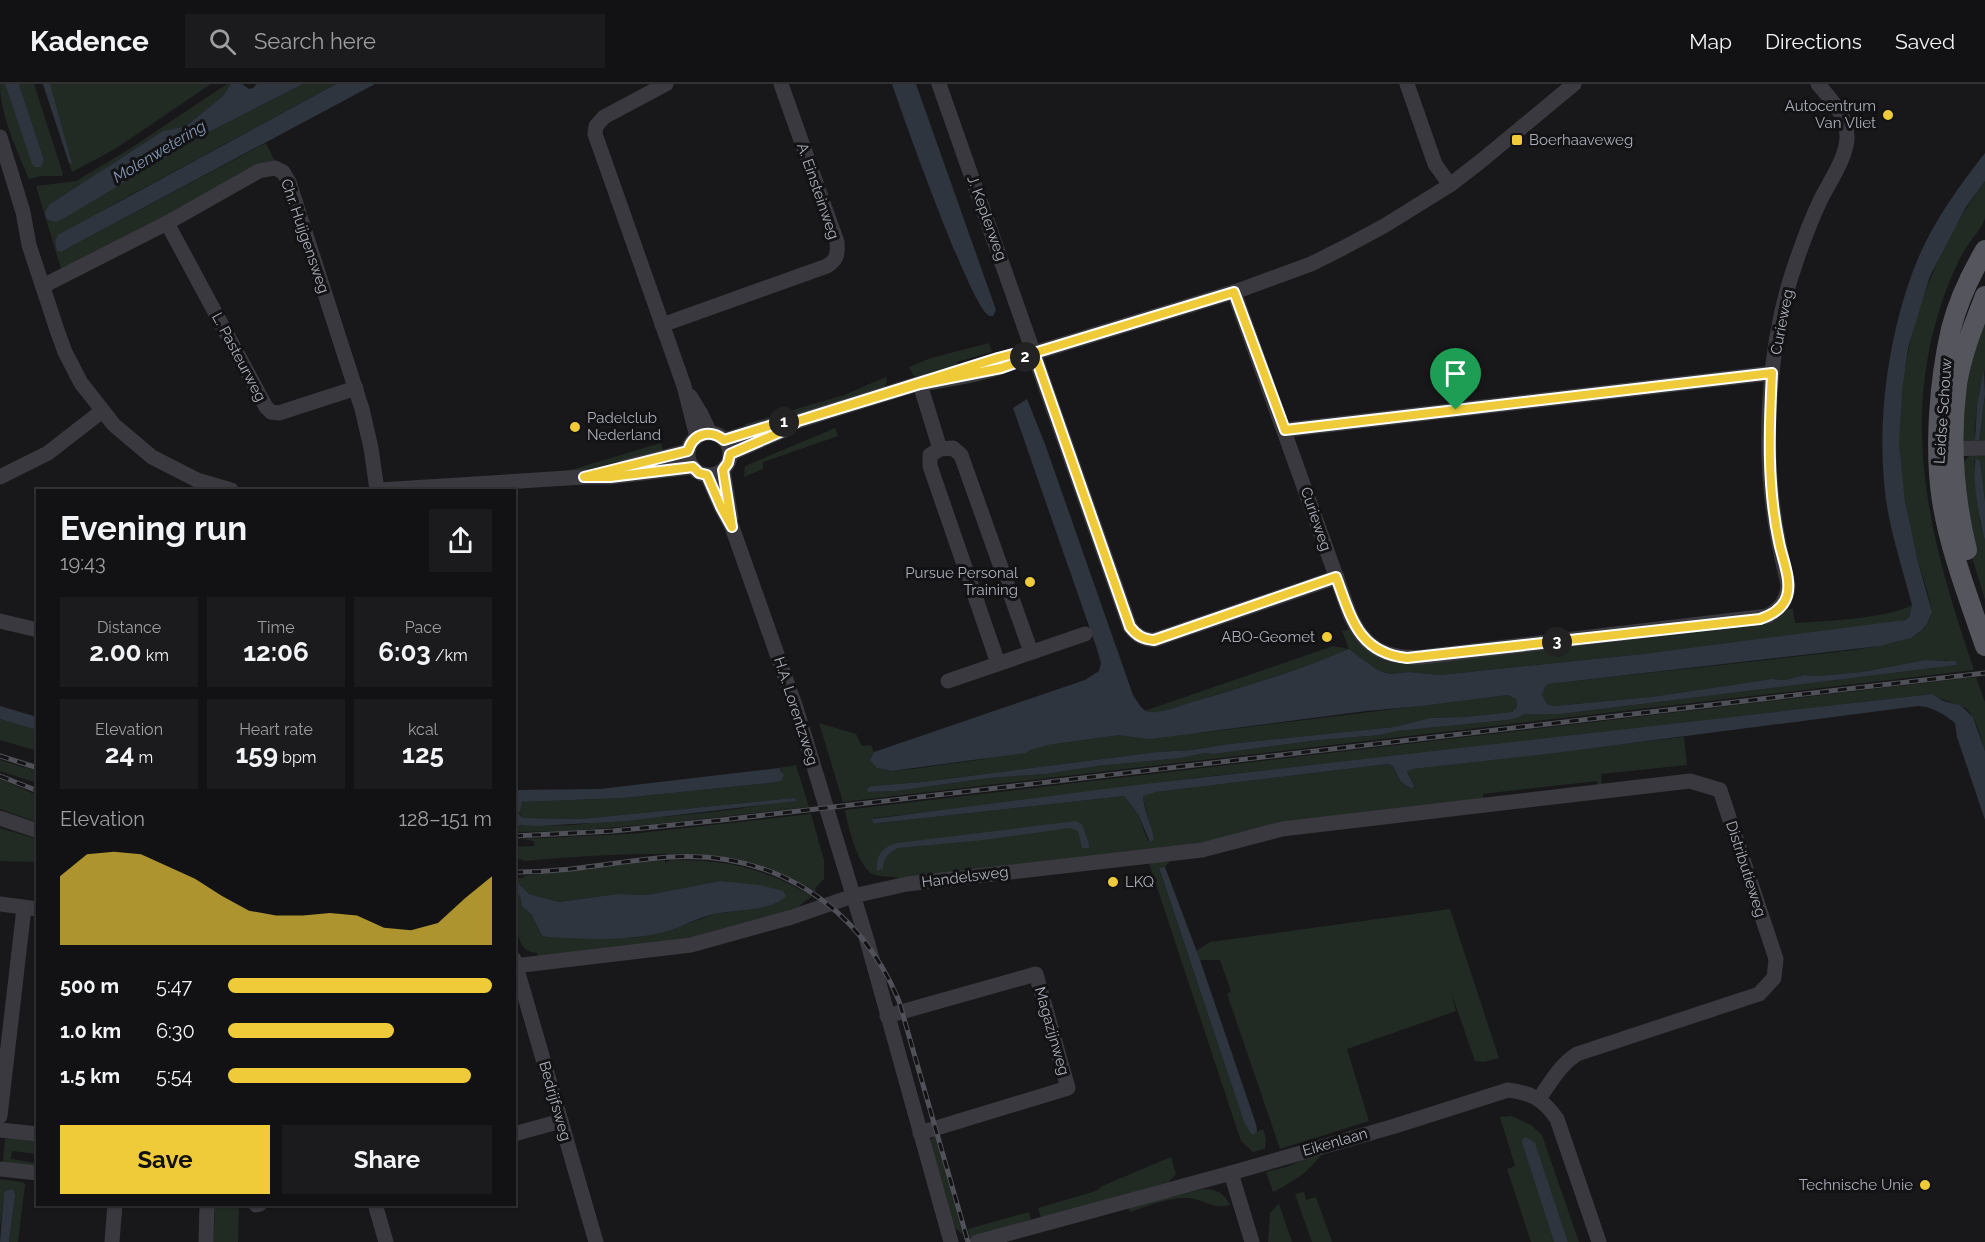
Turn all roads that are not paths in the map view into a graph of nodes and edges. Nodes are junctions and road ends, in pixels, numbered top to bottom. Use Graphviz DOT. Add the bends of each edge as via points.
graph roads {
  1 [pos="666,84"];
  2 [pos="781,84"];
  3 [pos="939,84"];
  4 [pos="1407,84"];
  5 [pos="1574,84"];
  6 [pos="1818,84"];
  7 [pos="0,137"];
  8 [pos="0,170"];
  9 [pos="1450,185"];
  10 [pos="167,223"];
  11 [pos="26,235"];
  12 [pos="1985,250"];
  13 [pos="43,286"];
  14 [pos="1234,292"];
  15 [pos="1985,296"];
  16 [pos="662,326"];
  17 [pos="1034,353"];
  18 [pos="1772,373"];
  19 [pos="920,384"];
  20 [pos="356,388"];
  21 [pos="97,415"];
  22 [pos="1285,430"];
  23 [pos="703,435"];
  24 [pos="727,447"];
  25 [pos="1985,448"];
  26 [pos="940,449"];
  27 [pos="1946,450"];
  28 [pos="688,451"];
  29 [pos="693,467"];
  30 [pos="723,470"];
  31 [pos="707,475"];
  32 [pos="0,477"];
  33 [pos="584,477"];
  34 [pos="228,489"];
  35 [pos="378,489"];
  36 [pos="394,489"];
  37 [pos="732,527"];
  38 [pos="1336,577"];
  39 [pos="1985,610"];
  40 [pos="0,621"];
  41 [pos="36,630"];
  42 [pos="1085,634"];
  43 [pos="1985,646"];
  44 [pos="1031,652"];
  45 [pos="998,663"];
  46 [pos="948,681"];
  47 [pos="1421,813"];
  48 [pos="0,818"];
  49 [pos="36,830"];
  50 [pos="853,896"];
  51 [pos="0,904"];
  52 [pos="31,909"];
  53 [pos="516,964"];
  54 [pos="516,967"];
  55 [pos="887,1016"];
  56 [pos="1539,1099"];
  57 [pos="0,1116"];
  58 [pos="561,1121"];
  59 [pos="0,1130"];
  60 [pos="516,1133"];
  61 [pos="920,1133"];
  62 [pos="36,1134"];
  63 [pos="0,1169"];
  64 [pos="36,1173"];
  65 [pos="1231,1173"];
  66 [pos="115,1206"];
  67 [pos="207,1206"];
  68 [pos="376,1206"];
  69 [pos="112,1242"];
  70 [pos="206,1242"];
  71 [pos="386,1242"];
  72 [pos="596,1242"];
  73 [pos="951,1242"];
  74 [pos="977,1242"];
  75 [pos="1252,1242"];
  76 [pos="1599,1242"];
  1 -- 16 [label="street" via="604,117 595,134"];
  2 -- 16 [label="street, A. Einsteinweg" via="837,242 837,257 827,266"];
  3 -- 17 [label="street, J. Keplerweg"];
  4 -- 9 [label="street" via="1435,164"];
  5 -- 9 [label="street"];
  6 -- 18 [label="street, Curieweg" via="1838,108 1847,138 1792,274"];
  7 -- 11 [label="street"];
  8 -- 11 [label="street"];
  9 -- 14 [label="street" via="1344,248"];
  10 -- 13 [label="street, Chr. Huijgensweg"];
  10 -- 20 [label="street, L. Pasteurweg" via="271,412 279,413"];
  10 -- 20 [label="street, Chr. Huijgensweg" via="259,171 275,168 283,172"];
  11 -- 13 [label="street"];
  12 -- 27 [label="main road, Leidse Schouw" via="1971,274 1952,328 1941,401"];
  13 -- 21 [label="street" via="70,361"];
  14 -- 17 [label="street"];
  14 -- 22 [label="street, Curieweg"];
  15 -- 27 [label="main road, Leidse Schouw" via="1969,338"];
  16 -- 23 [label="street"];
  17 -- 19 [label="street" via="1001,368"];
  17 -- 38 [label="street, J. Keplerweg" via="1135,634 1154,640"];
  18 -- 22 [label="street"];
  18 -- 38 [label="street, Curieweg" via="1770,473 1788,585 1783,604 1768,616 1407,658 1385,654 1361,635"];
  19 -- 24 [label="street"];
  19 -- 26 [label="street"];
  20 -- 35 [label="street, Chr. Huijgensweg"];
  21 -- 32 [label="street" via="48,453"];
  21 -- 34 [label="street" via="152,457 197,480"];
  22 -- 38 [label="street, Curieweg"];
  23 -- 24 [label="street" via="718,435"];
  23 -- 28 [label="street" via="691,443"];
  24 -- 30 [label="street" via="728,463"];
  25 -- 27 [label="street"];
  26 -- 44 [label="street" via="953,448 961,455"];
  26 -- 45 [label="street" via="930,455 930,466"];
  27 -- 39 [label="main road, Leidse Schouw"];
  27 -- 43 [label="main road, Leidse Schouw" via="1943,503"];
  28 -- 29 [label="street"];
  28 -- 33 [label="street"];
  29 -- 31 [label="street"];
  29 -- 33 [label="street"];
  30 -- 31 [label="street"];
  30 -- 37 [label="street, H.A. Lorentzweg"];
  31 -- 37 [label="street, H.A. Lorentzweg"];
  33 -- 36 [label="street"];
  37 -- 50 [label="street, H.A. Lorentzweg" via="796,708"];
  40 -- 41 [label="street"];
  42 -- 44 [label="street"];
  44 -- 45 [label="street"];
  45 -- 46 [label="street"];
  47 -- 50 [label="street, Handelsweg" via="1282,829 1202,850 907,884"];
  47 -- 56 [label="street, Distributieweg" via="1690,781 1720,790 1776,959 1774,978 1759,994 1576,1054 1567,1060"];
  48 -- 49 [label="street"];
  50 -- 53 [label="street, Handelsweg" via="691,945"];
  50 -- 55 [label="street"];
  51 -- 52 [label="street"];
  52 -- 57 [label="street"];
  54 -- 58 [label="street, Bedrijfsweg"];
  55 -- 61 [label="street"];
  55 -- 61 [label="street, Magazijnweg" via="1036,974 1068,1088"];
  56 -- 65 [label="street, Eikenlaan" via="1508,1090"];
  56 -- 76 [label="street" via="1557,1119"];
  58 -- 60 [label="street"];
  58 -- 72 [label="street, Bedrijfsweg"];
  59 -- 62 [label="street"];
  61 -- 73 [label="street"];
  63 -- 64 [label="street"];
  65 -- 74 [label="street, Eikenlaan"];
  65 -- 75 [label="street"];
  66 -- 69 [label="street"];
  67 -- 70 [label="street"];
  68 -- 71 [label="street"];
}
